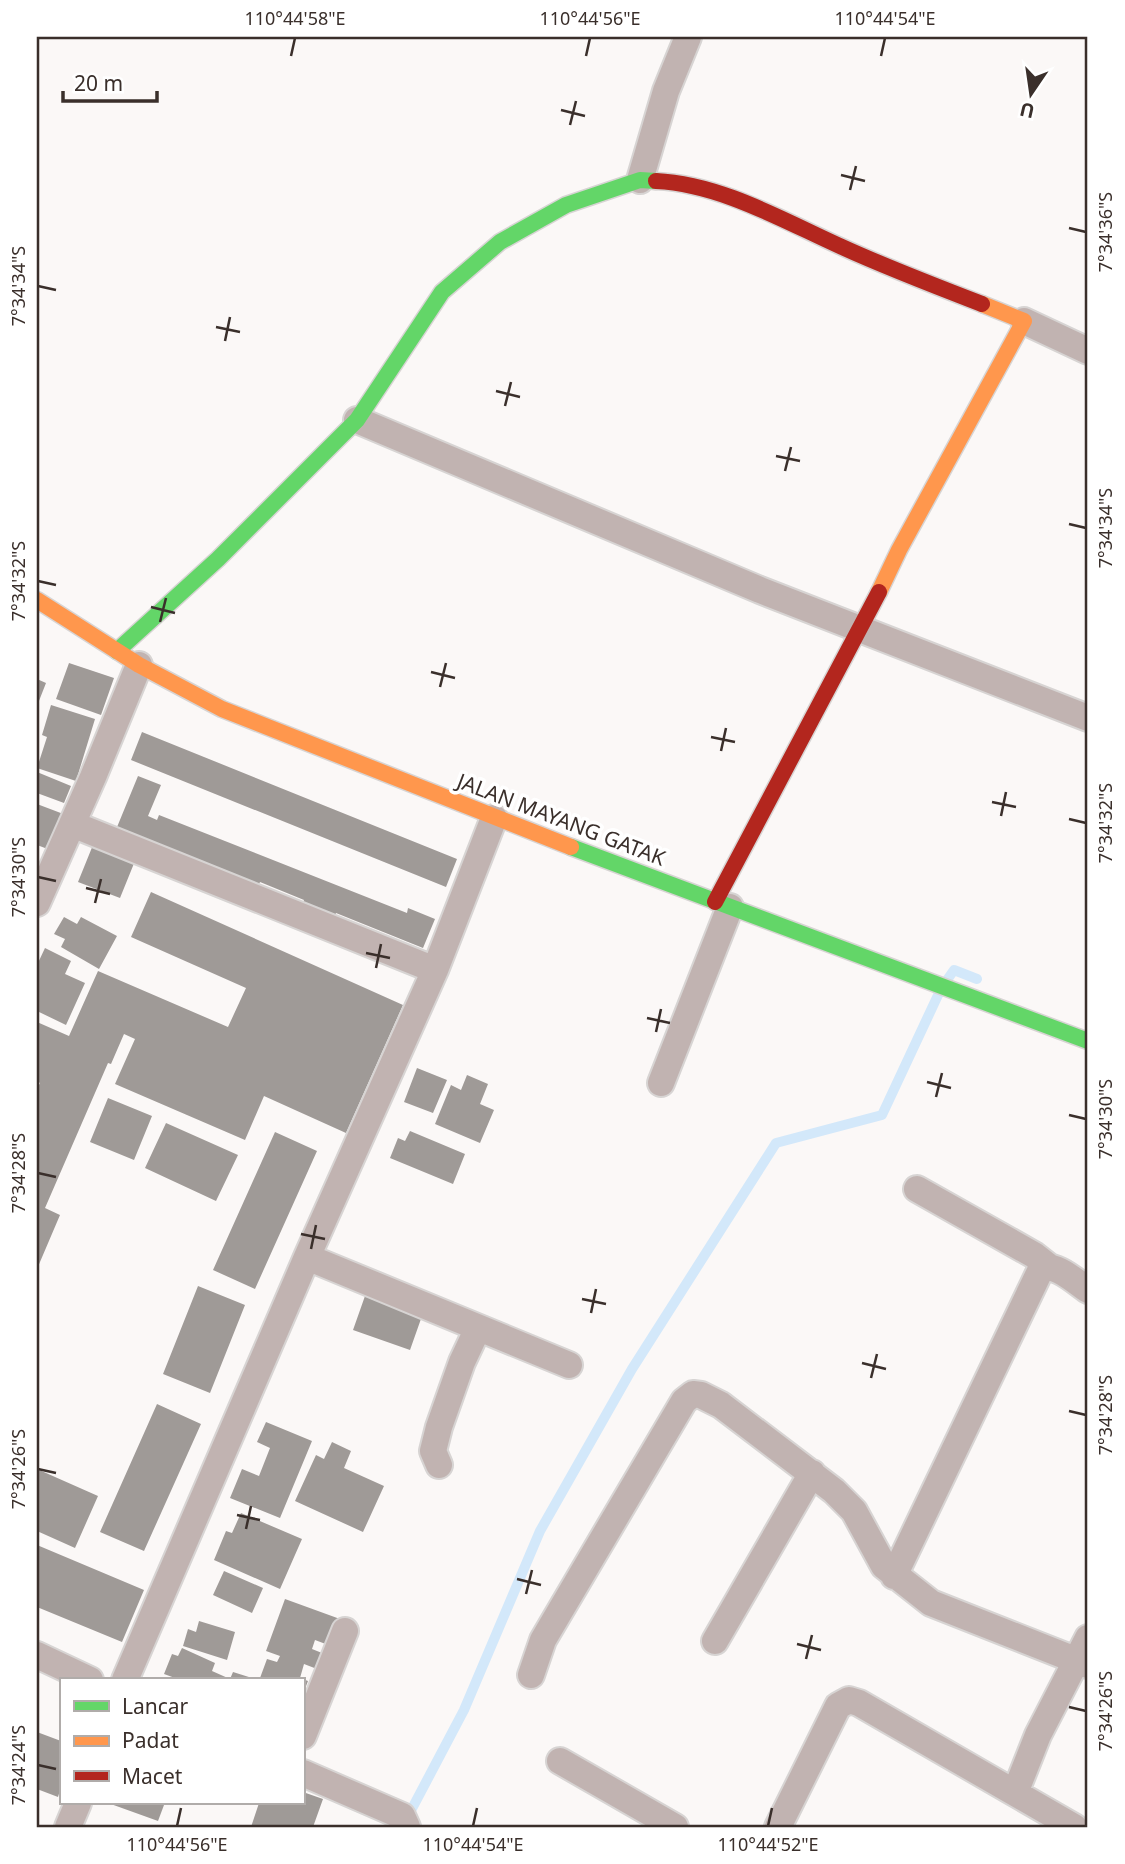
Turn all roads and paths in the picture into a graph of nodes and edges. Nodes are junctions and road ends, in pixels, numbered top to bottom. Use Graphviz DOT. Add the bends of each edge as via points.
graph roads {
  1 [pos="688,37"];
  2 [pos="640,180"];
  3 [pos="1024,321"];
  4 [pos="1088,351"];
  5 [pos="357,420"];
  6 [pos="37,600"];
  7 [pos="861,629"];
  8 [pos="128,658"];
  9 [pos="1088,718"];
  10 [pos="495,818"];
  11 [pos="72,824"];
  12 [pos="37,903"];
  13 [pos="722,904"];
  14 [pos="435,970"];
  15 [pos="1088,1041"];
  16 [pos="661,1083"];
  17 [pos="917,1189"];
  18 [pos="307,1257"];
  19 [pos="1048,1266"];
  20 [pos="1088,1290"];
  21 [pos="478,1328"];
  22 [pos="569,1365"];
  23 [pos="439,1465"];
  24 [pos="812,1473"];
  25 [pos="894,1576"];
  26 [pos="345,1631"];
  27 [pos="715,1640"];
  28 [pos="1085,1655"];
  29 [pos="37,1656"];
  30 [pos="531,1675"];
  31 [pos="86,1678"];
  32 [pos="126,1678"];
  33 [pos="304,1734"];
  34 [pos="559,1761"];
  35 [pos="304,1773"];
  36 [pos="1015,1793"];
  37 [pos="78,1804"];
  38 [pos="68,1827"];
  39 [pos="407,1827"];
  40 [pos="675,1827"];
  41 [pos="778,1827"];
  42 [pos="1074,1827"];
  1 -- 2 [label="street"];
  2 -- 3 [label="street" via="680,182 713,192"];
  2 -- 5 [label="street" via="566,205 500,242 442,292"];
  3 -- 4 [label="street"];
  3 -- 7 [label="street" via="898,550"];
  5 -- 7 [label="street"];
  5 -- 8 [label="street" via="218,559"];
  6 -- 8 [label="street, JALAN MAYANG GATAK"];
  7 -- 9 [label="street"];
  7 -- 13 [label="street"];
  8 -- 10 [label="street, JALAN MAYANG GATAK" via="222,709"];
  8 -- 11 [label="street"];
  10 -- 13 [label="street, JALAN MAYANG GATAK"];
  10 -- 14 [label="street"];
  11 -- 12 [label="street"];
  11 -- 14 [label="street"];
  13 -- 15 [label="street, JALAN MAYANG GATAK"];
  13 -- 16 [label="street"];
  14 -- 18 [label="street"];
  17 -- 19 [label="street"];
  18 -- 21 [label="street"];
  18 -- 32 [label="street"];
  19 -- 20 [label="street"];
  19 -- 25 [label="street" via="1041,1269"];
  21 -- 22 [label="street"];
  21 -- 23 [label="street" via="439,1427 433,1451"];
  24 -- 25 [label="street" via="854,1511"];
  24 -- 27 [label="street"];
  24 -- 30 [label="street" via="721,1405 689,1394 543,1640"];
  25 -- 28 [label="street" via="931,1603"];
  26 -- 33 [label="street"];
  28 -- 36 [label="street" via="1038,1735"];
  29 -- 31 [label="street"];
  34 -- 40 [label="street"];
  35 -- 39 [label="street" via="402,1816"];
  36 -- 41 [label="street" via="849,1700 838,1706"];
  36 -- 42 [label="street"];
  37 -- 38 [label="street"];
}
